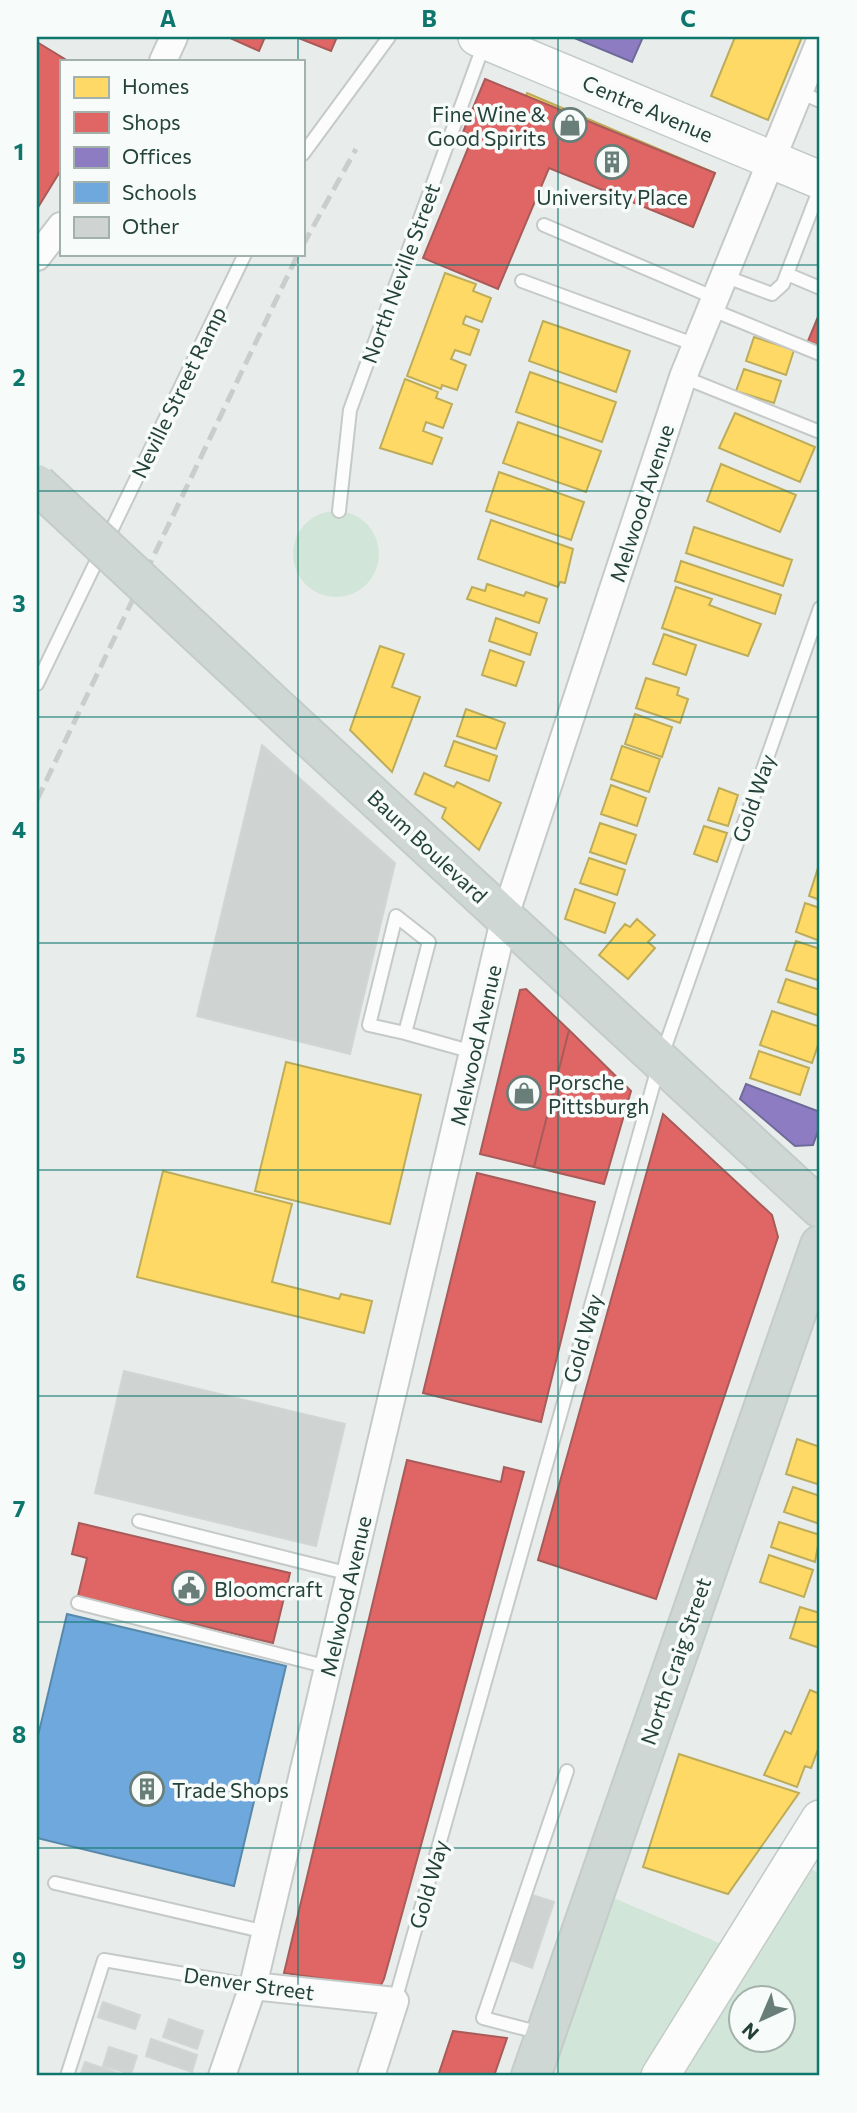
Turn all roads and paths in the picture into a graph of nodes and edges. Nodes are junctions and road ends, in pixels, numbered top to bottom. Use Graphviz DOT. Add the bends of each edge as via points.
graph roads {
  1 [pos="174,37"];
  2 [pos="387,39"];
  3 [pos="481,39"];
  4 [pos="820,41"];
  5 [pos="163,60"];
  6 [pos="810,97"];
  7 [pos="304,153"];
  8 [pos="771,159"];
  9 [pos="820,180"];
  10 [pos="820,188"];
  11 [pos="544,225"];
  12 [pos="60,227"];
  13 [pos="244,256"];
  14 [pos="37,257"];
  15 [pos="787,274"];
  16 [pos="522,281"];
  17 [pos="820,288"];
  18 [pos="716,295"];
  19 [pos="696,345"];
  20 [pos="820,354"];
  21 [pos="683,377"];
  22 [pos="820,432"];
  23 [pos="37,484"];
  24 [pos="339,511"];
  25 [pos="820,608"];
  26 [pos="37,684"];
  27 [pos="505,916"];
  28 [pos="405,1033"];
  29 [pos="473,1052"];
  30 [pos="660,1061"];
  31 [pos="820,1208"];
  32 [pos="820,1245"];
  33 [pos="139,1521"];
  34 [pos="350,1574"];
  35 [pos="78,1603"];
  36 [pos="328,1667"];
  37 [pos="567,1771"];
  38 [pos="820,1819"];
  39 [pos="55,1883"];
  40 [pos="266,1933"];
  41 [pos="253,1986"];
  42 [pos="395,2001"];
  43 [pos="545,2034"];
  44 [pos="67,2076"];
  45 [pos="222,2076"];
  46 [pos="371,2076"];
  47 [pos="531,2076"];
  48 [pos="660,2076"];
  1 -- 5 [label="street"];
  2 -- 7 [label="lane"];
  3 -- 8 [label="main road, Centre Avenue"];
  3 -- 24 [label="lane, North Neville Street" via="350,410"];
  4 -- 6 [label="street, Melwood Avenue"];
  6 -- 8 [label="street, Melwood Avenue"];
  8 -- 9 [label="main road, Centre Avenue"];
  8 -- 18 [label="street, Melwood Avenue"];
  10 -- 15 [label="lane"];
  11 -- 18 [label="lane"];
  12 -- 14 [label="street"];
  13 -- 26 [label="lane, Neville Street Ramp"];
  15 -- 17 [label="lane"];
  15 -- 18 [label="lane" via="772,294"];
  16 -- 19 [label="lane"];
  18 -- 19 [label="street, Melwood Avenue"];
  18 -- 20 [label="lane"];
  19 -- 21 [label="street, Melwood Avenue"];
  21 -- 22 [label="lane"];
  21 -- 27 [label="street, Melwood Avenue"];
  23 -- 27 [label="main road, Baum Boulevard, bridge"];
  25 -- 30 [label="lane, Gold Way"];
  27 -- 29 [label="street, Melwood Avenue"];
  27 -- 30 [label="main road, Baum Boulevard"];
  28 -- 28 [label="lane" via="429,942 396,916 369,1026"];
  28 -- 29 [label="lane"];
  29 -- 34 [label="street, Melwood Avenue"];
  30 -- 31 [label="main road, Baum Boulevard"];
  30 -- 42 [label="lane, Gold Way"];
  32 -- 43 [label="main road, North Craig Street"];
  33 -- 34 [label="lane"];
  34 -- 36 [label="street, Melwood Avenue"];
  35 -- 36 [label="lane"];
  36 -- 40 [label="street, Melwood Avenue"];
  37 -- 43 [label="lane" via="483,2018"];
  38 -- 48 [label="main road"];
  39 -- 40 [label="lane"];
  40 -- 41 [label="street, Melwood Avenue"];
  41 -- 42 [label="street, Denver Street"];
  41 -- 44 [label="lane, Denver Street" via="104,1960"];
  41 -- 45 [label="street, Melwood Avenue"];
  42 -- 46 [label="street, Gold Way"];
  43 -- 47 [label="main road, North Craig Street"];
}
